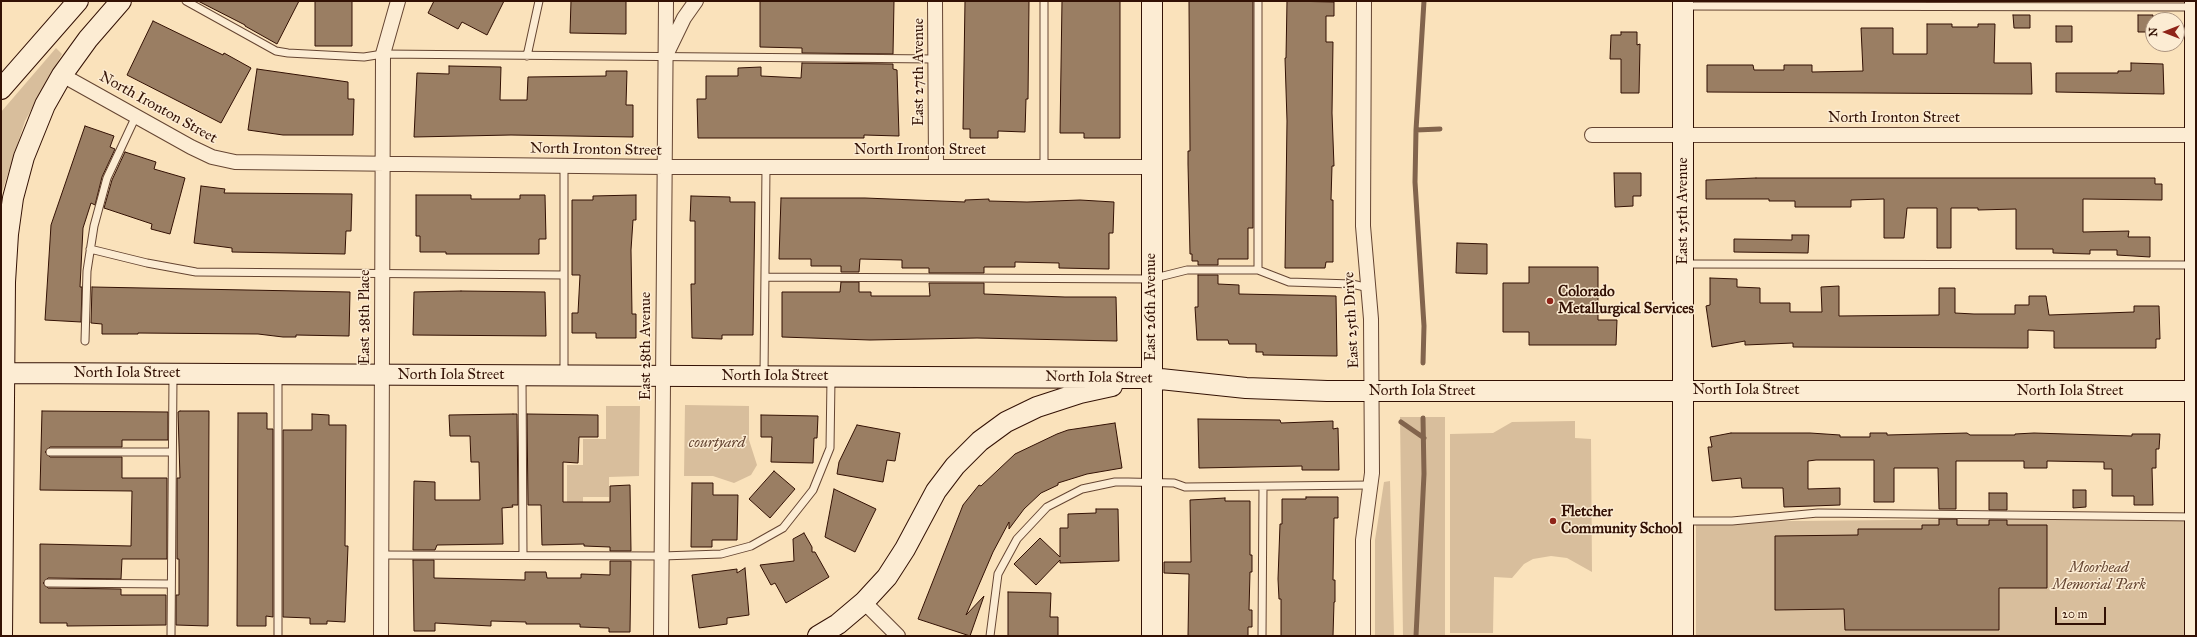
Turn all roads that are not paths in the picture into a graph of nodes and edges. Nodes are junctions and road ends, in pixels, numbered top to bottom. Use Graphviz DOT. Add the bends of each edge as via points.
graph roads {
  1 [pos="78,1"];
  2 [pos="121,1"];
  3 [pos="186,1"];
  4 [pos="398,1"];
  5 [pos="539,1"];
  6 [pos="666,1"];
  7 [pos="696,1"];
  8 [pos="935,1"];
  9 [pos="1044,1"];
  10 [pos="1152,1"];
  11 [pos="1258,1"];
  12 [pos="1364,1"];
  13 [pos="2196,1"];
  14 [pos="1683,3"];
  15 [pos="2196,7"];
  16 [pos="383,54"];
  17 [pos="527,56"];
  18 [pos="666,57"];
  19 [pos="936,59"];
  20 [pos="62,75"];
  21 [pos="1,89"];
  22 [pos="136,116"];
  23 [pos="1592,135"];
  24 [pos="1683,135"];
  25 [pos="2196,135"];
  26 [pos="382,165"];
  27 [pos="564,166"];
  28 [pos="766,167"];
  29 [pos="936,167"];
  30 [pos="1044,167"];
  31 [pos="1152,167"];
  32 [pos="664,168"];
  33 [pos="90,249"];
  34 [pos="1683,264"];
  35 [pos="2196,265"];
  36 [pos="1258,270"];
  37 [pos="382,274"];
  38 [pos="564,275"];
  39 [pos="765,277"];
  40 [pos="1151,279"];
  41 [pos="1369,288"];
  42 [pos="85,341"];
  43 [pos="3,373"];
  44 [pos="173,374"];
  45 [pos="278,374"];
  46 [pos="382,375"];
  47 [pos="522,375"];
  48 [pos="564,375"];
  49 [pos="663,376"];
  50 [pos="764,376"];
  51 [pos="831,376"];
  52 [pos="1151,378"];
  53 [pos="1683,390"];
  54 [pos="1372,391"];
  55 [pos="2196,391"];
  56 [pos="50,452"];
  57 [pos="172,452"];
  58 [pos="1151,482"];
  59 [pos="1371,485"];
  60 [pos="1263,487"];
  61 [pos="2,498"];
  62 [pos="2196,517"];
  63 [pos="1683,521"];
  64 [pos="381,555"];
  65 [pos="523,555"];
  66 [pos="662,556"];
  67 [pos="48,583"];
  68 [pos="171,584"];
  69 [pos="864,602"];
  70 [pos="2,636"];
  71 [pos="171,636"];
  72 [pos="278,636"];
  73 [pos="380,636"];
  74 [pos="661,636"];
  75 [pos="818,636"];
  76 [pos="898,636"];
  77 [pos="990,636"];
  78 [pos="1152,636"];
  79 [pos="1262,636"];
  80 [pos="1363,636"];
  81 [pos="1683,636"];
  82 [pos="2196,636"];
  1 -- 21 [label="street"];
  2 -- 20 [label="street" via="88,39"];
  3 -- 16 [label="lane" via="276,51 364,57"];
  4 -- 16 [label="street, East 28th Place"];
  5 -- 17 [label="lane"];
  6 -- 18 [label="street, East 28th Avenue"];
  7 -- 18 [label="street, East 28th Avenue" via="684,18"];
  8 -- 19 [label="street, East 27th Avenue"];
  9 -- 30 [label="lane"];
  10 -- 31 [label="street, East 26th Avenue"];
  11 -- 36 [label="lane"];
  12 -- 41 [label="street, East 25th Drive" via="1364,226"];
  13 -- 15 [label="street"];
  14 -- 15 [label="lane"];
  14 -- 24 [label="street, East 25th Avenue"];
  15 -- 25 [label="street"];
  16 -- 17 [label="lane"];
  16 -- 26 [label="street, East 28th Place"];
  17 -- 18 [label="lane"];
  18 -- 19 [label="lane"];
  18 -- 32 [label="street, East 28th Avenue"];
  19 -- 29 [label="street, East 27th Avenue"];
  20 -- 22 [label="street, North Ironton Street"];
  20 -- 43 [label="street" via="45,105 24,157 13,198 7,250"];
  22 -- 26 [label="street, North Ironton Street" via="212,158 235,162"];
  22 -- 33 [label="lane" via="107,178"];
  23 -- 24 [label="street, North Ironton Street"];
  24 -- 25 [label="street, North Ironton Street"];
  24 -- 34 [label="street, East 25th Avenue"];
  25 -- 35 [label="street"];
  26 -- 27 [label="street, North Ironton Street"];
  26 -- 37 [label="street, East 28th Place"];
  27 -- 32 [label="street, North Ironton Street"];
  27 -- 38 [label="lane"];
  28 -- 29 [label="street, North Ironton Street"];
  28 -- 32 [label="street, North Ironton Street"];
  28 -- 39 [label="lane"];
  29 -- 30 [label="street, North Ironton Street"];
  30 -- 31 [label="street, North Ironton Street"];
  31 -- 40 [label="street, East 26th Avenue"];
  32 -- 49 [label="street, East 28th Avenue"];
  33 -- 37 [label="lane" via="196,272"];
  33 -- 42 [label="lane" via="84,312"];
  34 -- 35 [label="lane"];
  34 -- 53 [label="street, East 25th Avenue"];
  35 -- 55 [label="street"];
  36 -- 40 [label="lane" via="1187,270"];
  36 -- 41 [label="lane" via="1289,282 1352,284"];
  37 -- 38 [label="lane"];
  37 -- 46 [label="street, East 28th Place"];
  38 -- 48 [label="lane"];
  39 -- 40 [label="lane"];
  39 -- 50 [label="lane"];
  40 -- 52 [label="street, East 26th Avenue"];
  41 -- 54 [label="street, East 25th Drive"];
  43 -- 44 [label="street, North Iola Street"];
  43 -- 61 [label="street"];
  44 -- 45 [label="street, North Iola Street"];
  44 -- 57 [label="lane"];
  45 -- 46 [label="street, North Iola Street"];
  45 -- 72 [label="lane"];
  46 -- 47 [label="street, North Iola Street"];
  46 -- 64 [label="street, East 28th Place"];
  47 -- 48 [label="street, North Iola Street"];
  47 -- 65 [label="lane"];
  48 -- 49 [label="street, North Iola Street"];
  49 -- 50 [label="street, North Iola Street"];
  49 -- 66 [label="street, East 28th Avenue"];
  50 -- 51 [label="street, North Iola Street"];
  51 -- 52 [label="street, North Iola Street"];
  51 -- 66 [label="lane" via="830,448 813,490 783,528 751,546 721,554"];
  52 -- 54 [label="street, North Iola Street" via="1260,389"];
  52 -- 58 [label="street, East 26th Avenue"];
  52 -- 69 [label="street" via="1080,393 1037,407 1006,422 980,441 955,466 936,491 887,577"];
  53 -- 54 [label="street, North Iola Street"];
  53 -- 55 [label="street, North Iola Street"];
  53 -- 63 [label="street, East 25th Avenue"];
  54 -- 59 [label="street, East 25th Drive"];
  55 -- 62 [label="street"];
  56 -- 57 [label="lane"];
  57 -- 68 [label="lane"];
  58 -- 60 [label="lane" via="1185,487"];
  58 -- 77 [label="lane" via="1115,482 1082,489 1047,507 1017,539 998,574"];
  58 -- 78 [label="street, East 26th Avenue"];
  59 -- 60 [label="lane"];
  59 -- 80 [label="street, East 25th Drive" via="1363,540"];
  60 -- 79 [label="lane"];
  61 -- 70 [label="street"];
  62 -- 63 [label="lane" via="1818,513 1732,521"];
  62 -- 82 [label="street"];
  63 -- 81 [label="street, East 25th Avenue"];
  64 -- 65 [label="lane"];
  64 -- 73 [label="street, East 28th Place"];
  65 -- 66 [label="lane"];
  66 -- 74 [label="street, East 28th Avenue"];
  67 -- 68 [label="lane"];
  68 -- 71 [label="lane"];
  69 -- 75 [label="street" via="838,624"];
  69 -- 76 [label="street"];
}
